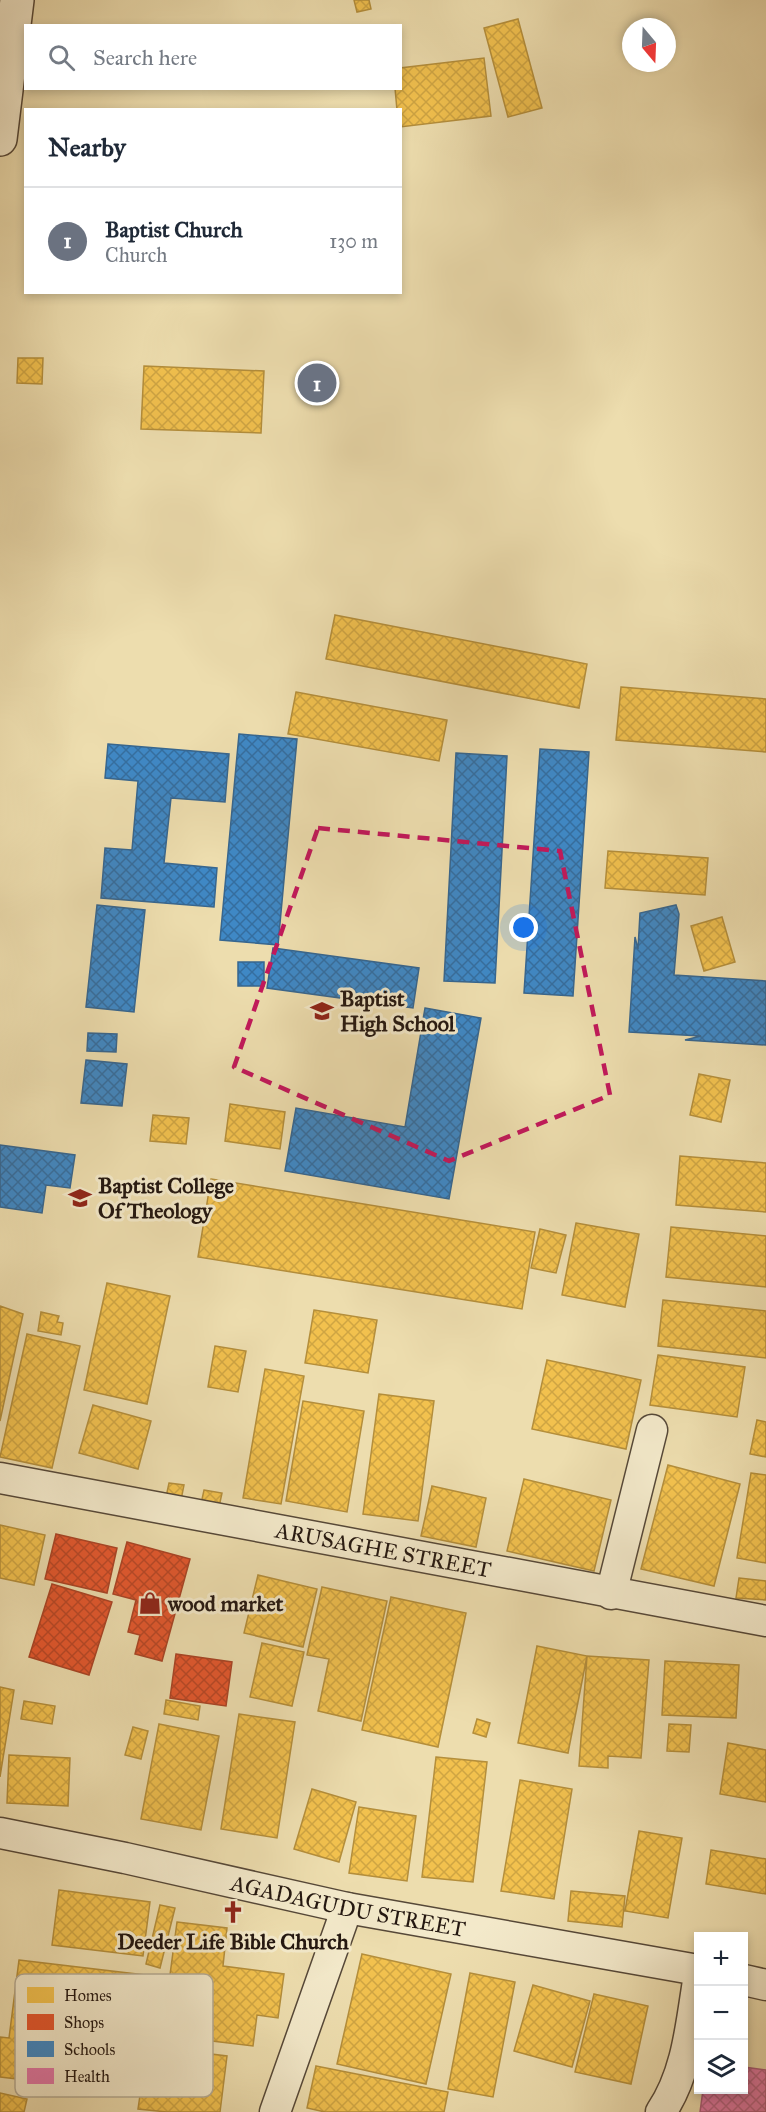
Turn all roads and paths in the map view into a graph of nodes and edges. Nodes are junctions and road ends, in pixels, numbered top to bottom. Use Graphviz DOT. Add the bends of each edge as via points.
graph roads {
  1 [pos="16,0"];
  2 [pos="0,139"];
  3 [pos="652,1430"];
  4 [pos="0,1478"];
  5 [pos="611,1594"];
  6 [pos="766,1621"];
  7 [pos="2,1840"];
  8 [pos="347,1908"];
  9 [pos="694,1969"];
  10 [pos="748,1981"];
  11 [pos="766,1985"];
  12 [pos="698,1986"];
  13 [pos="276,2112"];
  14 [pos="660,2112"];
  1 -- 2 [label="street"];
  3 -- 5 [label="street"];
  4 -- 5 [label="street, ARUSAGHE STREET"];
  5 -- 6 [label="street, ARUSAGHE STREET"];
  7 -- 8 [label="street, AGADAGUDU STREET" via="125,1858"];
  8 -- 9 [label="street, AGADAGUDU STREET"];
  8 -- 13 [label="street"];
  10 -- 11 [label="street"];
  12 -- 14 [label="street" via="684,2061"];
}
